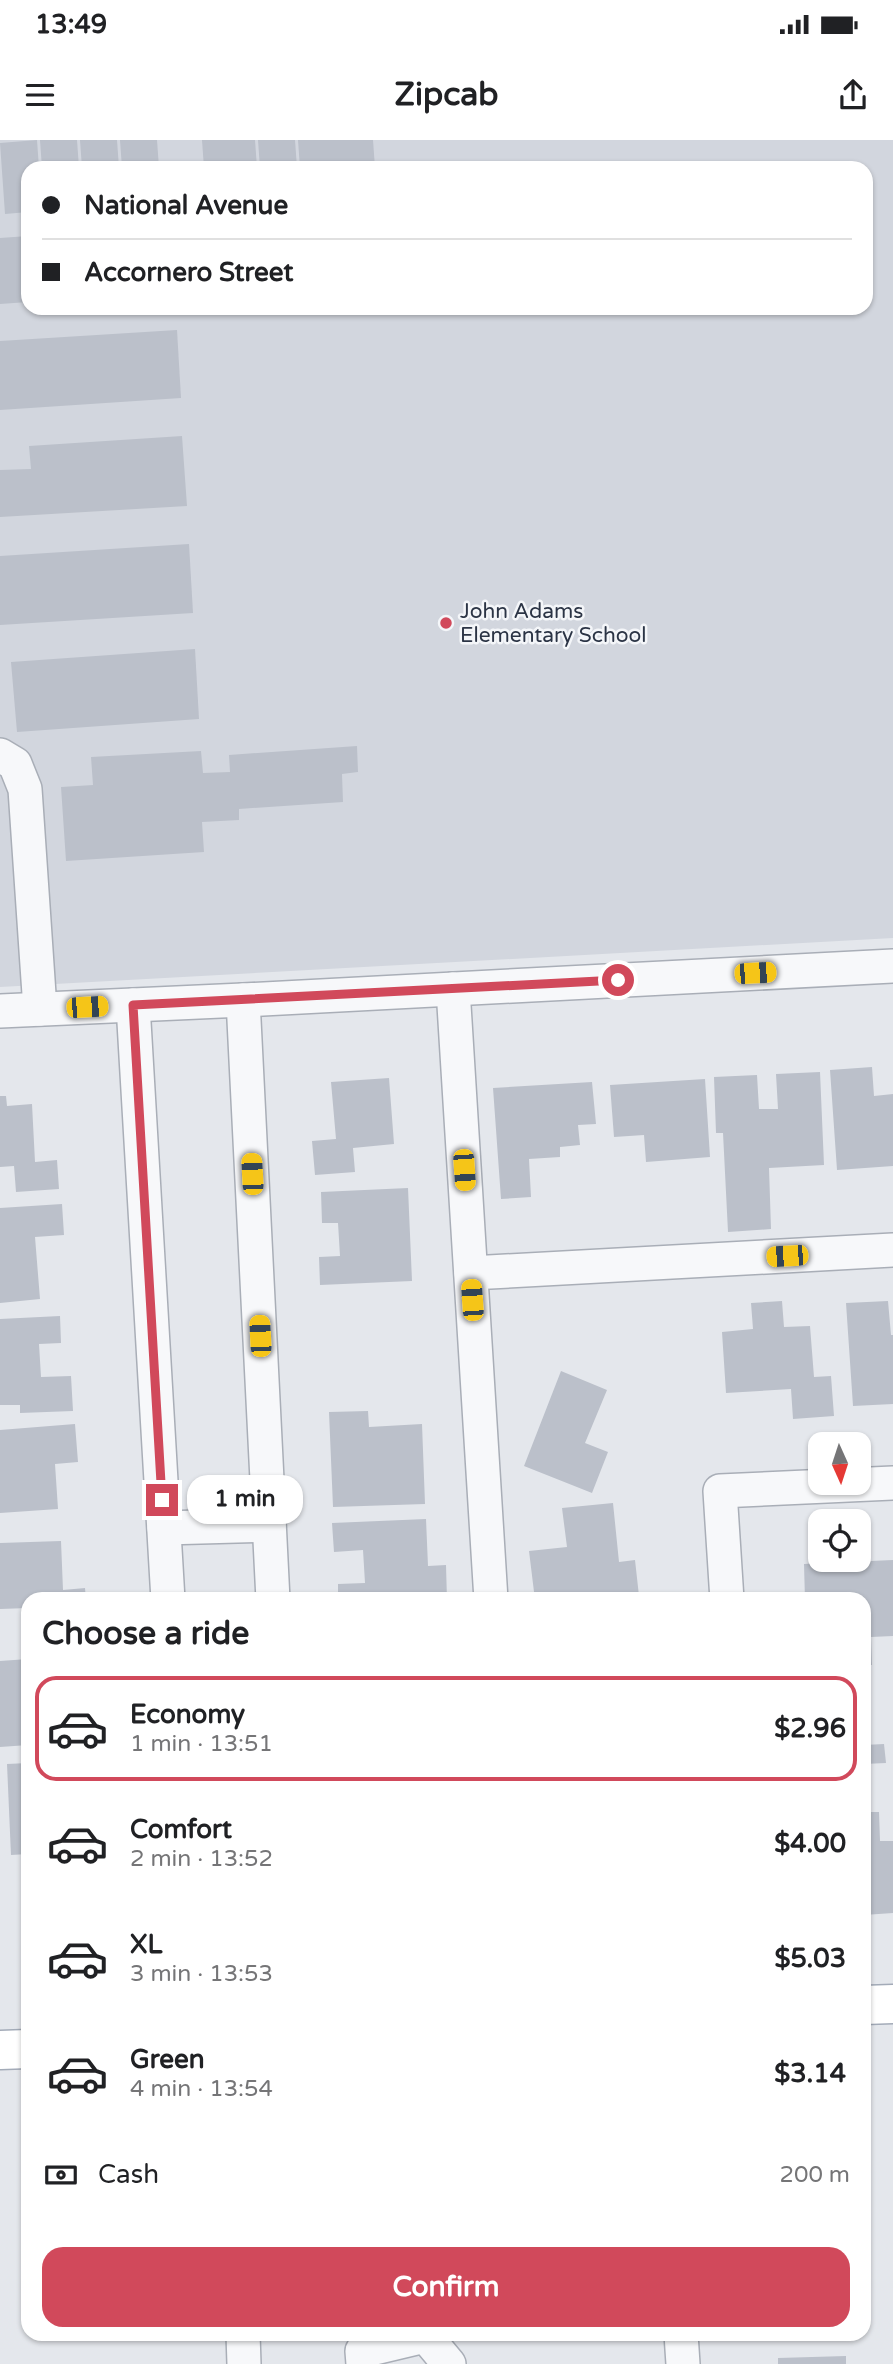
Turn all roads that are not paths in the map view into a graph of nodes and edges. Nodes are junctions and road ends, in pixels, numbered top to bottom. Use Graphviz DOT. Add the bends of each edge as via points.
graph roads {
  1 [pos="0,755"];
  2 [pos="893,966"];
  3 [pos="453,989"];
  4 [pos="243,1000"];
  5 [pos="133,1005"];
  6 [pos="40,1009"];
  7 [pos="0,1011"];
  8 [pos="893,1250"];
  9 [pos="471,1273"];
  10 [pos="893,1482"];
  11 [pos="269,1525"];
  12 [pos="164,1528"];
  13 [pos="168,1592"];
  14 [pos="273,1592"];
  15 [pos="491,1592"];
  16 [pos="726,1592"];
  17 [pos="893,2004"];
  18 [pos="871,2005"];
  19 [pos="21,2049"];
  20 [pos="0,2050"];
  21 [pos="243,2341"];
  22 [pos="401,2341"];
  23 [pos="430,2341"];
  24 [pos="681,2341"];
  25 [pos="244,2364"];
  26 [pos="363,2364"];
  27 [pos="449,2364"];
  28 [pos="683,2364"];
  1 -- 6 [label="street" via="15,764 25,789"];
  2 -- 3 [label="street"];
  3 -- 4 [label="street"];
  3 -- 9 [label="street"];
  4 -- 5 [label="street"];
  4 -- 11 [label="street"];
  5 -- 6 [label="street"];
  5 -- 12 [label="street"];
  6 -- 7 [label="street"];
  8 -- 9 [label="street"];
  9 -- 15 [label="street"];
  10 -- 16 [label="street" via="720,1491"];
  11 -- 12 [label="street"];
  11 -- 14 [label="street"];
  12 -- 13 [label="street"];
  17 -- 18 [label="main road"];
  19 -- 20 [label="main road"];
  21 -- 25 [label="street"];
  22 -- 26 [label="street" via="362,2351"];
  23 -- 27 [label="street"];
  24 -- 28 [label="street"];
}
